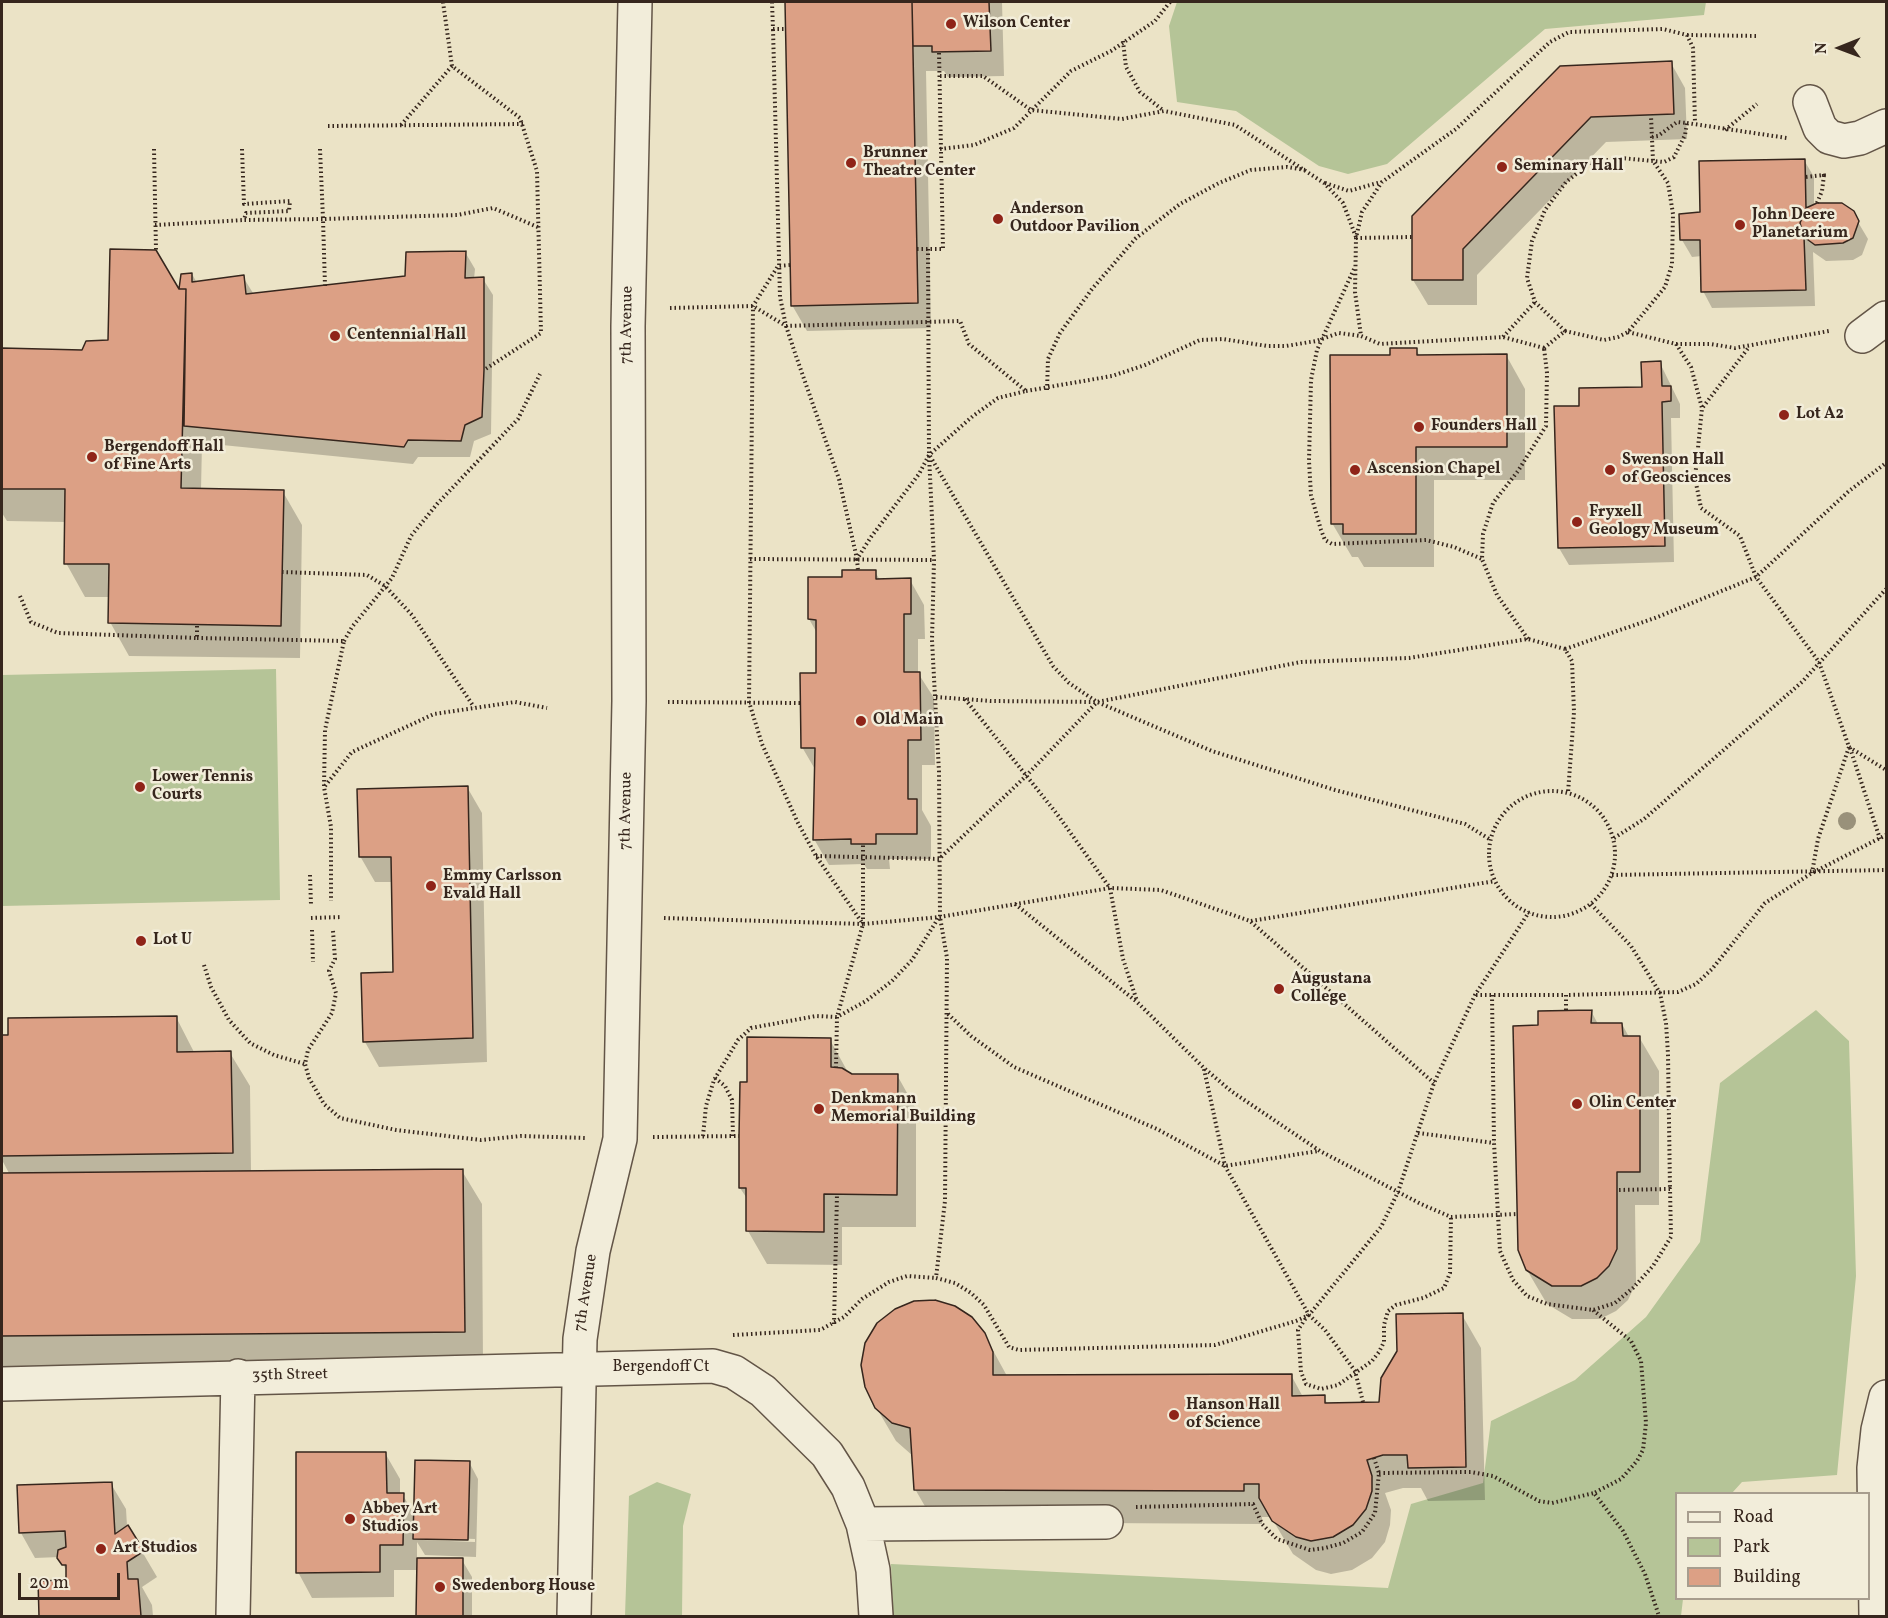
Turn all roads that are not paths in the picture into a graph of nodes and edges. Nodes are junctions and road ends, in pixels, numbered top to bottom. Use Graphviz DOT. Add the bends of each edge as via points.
graph roads {
  1 [pos="635,2"];
  2 [pos="1810,102"];
  3 [pos="1887,126"];
  4 [pos="578,1369"];
  5 [pos="238,1376"];
  6 [pos="2,1384"];
  7 [pos="1887,1397"];
  8 [pos="1106,1522"];
  9 [pos="863,1524"];
  10 [pos="233,1617"];
  11 [pos="574,1617"];
  12 [pos="876,1617"];
  13 [pos="1876,1617"];
  1 -- 4 [label="street, 7th Avenue" via="628,326 629,701 620,1139 593,1251"];
  2 -- 3 [label="street" via="1829,137 1844,141 1860,138"];
  4 -- 5 [label="street, 35th Street"];
  4 -- 9 [label="street, Bergendoff Ct" via="712,1366 734,1372 763,1391 827,1454 848,1487"];
  4 -- 11 [label="street, 7th Avenue"];
  5 -- 6 [label="street, 35th Street"];
  5 -- 10 [label="street"];
  7 -- 13 [label="street" via="1874,1468"];
  8 -- 9 [label="street"];
  9 -- 12 [label="street, Bergendoff Ct" via="873,1570"];
}
